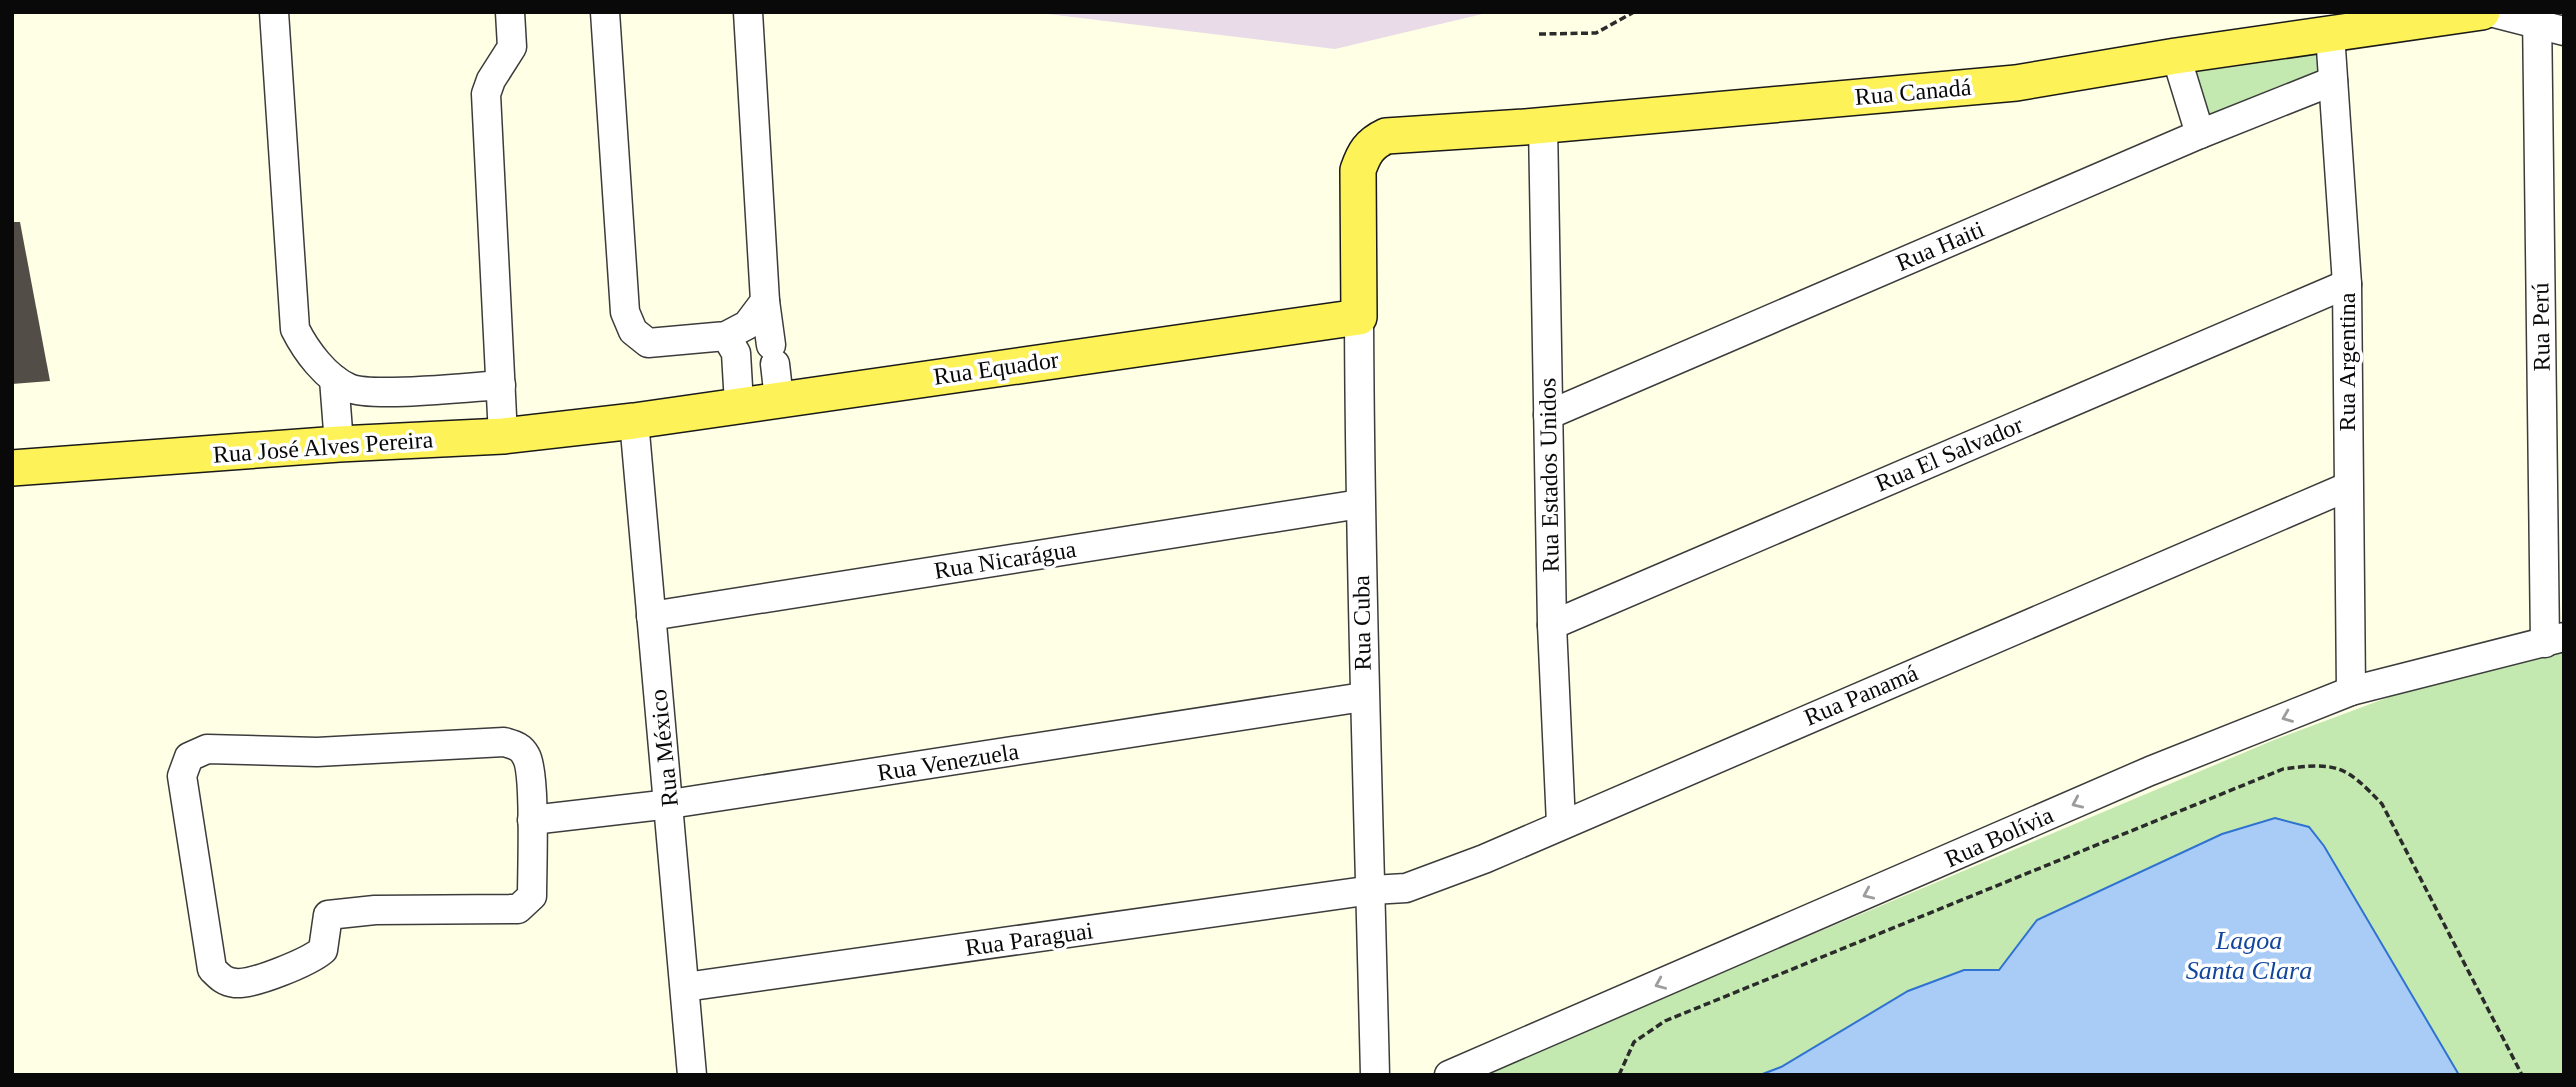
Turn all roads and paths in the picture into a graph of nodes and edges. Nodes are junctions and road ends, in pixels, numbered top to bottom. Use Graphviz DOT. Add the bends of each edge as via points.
graph roads {
  1 [pos="274,12"];
  2 [pos="510,12"];
  3 [pos="605,12"];
  4 [pos="748,12"];
  5 [pos="1634,12"];
  6 [pos="2482,12"];
  7 [pos="2490,12"];
  8 [pos="2434,15"];
  9 [pos="2547,22"];
  10 [pos="1539,34"];
  11 [pos="2330,34"];
  12 [pos="2176,56"];
  13 [pos="2333,81"];
  14 [pos="1543,125"];
  15 [pos="2200,134"];
  16 [pos="1358,170"];
  17 [pos="2347,284"];
  18 [pos="765,301"];
  19 [pos="1359,317"];
  20 [pos="726,336"];
  21 [pos="334,379"];
  22 [pos="501,385"];
  23 [pos="779,399"];
  24 [pos="739,404"];
  25 [pos="1548,415"];
  26 [pos="634,421"];
  27 [pos="503,436"];
  28 [pos="339,444"];
  29 [pos="12,468"];
  30 [pos="2347,487"];
  31 [pos="1360,504"];
  32 [pos="651,616"];
  33 [pos="1552,625"];
  34 [pos="2554,640"];
  35 [pos="2351,691"];
  36 [pos="1363,698"];
  37 [pos="670,804"];
  38 [pos="532,820"];
  39 [pos="1561,824"];
  40 [pos="1372,890"];
  41 [pos="685,988"];
  42 [pos="692,1075"];
  43 [pos="1375,1075"];
  44 [pos="1449,1075"];
  45 [pos="1619,1075"];
  46 [pos="2522,1075"];
  1 -- 21 [label="street" via="295,329 303,345"];
  2 -- 22 [label="street" via="512,47 486,94"];
  3 -- 20 [label="street" via="625,312 633,331 648,343"];
  4 -- 18 [label="street"];
  5 -- 10 [label="path" via="1595,33"];
  6 -- 8 [label="main road, Rua Canadá"];
  7 -- 9 [label="street"];
  8 -- 11 [label="main road, Rua Canadá"];
  9 -- 34 [label="street, Rua Perú"];
  11 -- 12 [label="main road, Rua Canadá"];
  11 -- 13 [label="street, Rua Argentina"];
  12 -- 14 [label="main road, Rua Canadá" via="2016,83"];
  12 -- 15 [label="street"];
  13 -- 15 [label="street, Rua Haiti"];
  13 -- 17 [label="street, Rua Argentina"];
  14 -- 16 [label="main road, Rua Canadá" via="1386,136 1373,142"];
  14 -- 25 [label="street, Rua Estados Unidos"];
  15 -- 25 [label="street, Rua Haiti"];
  16 -- 19 [label="main road, Rua Cuba"];
  17 -- 30 [label="street, Rua Argentina"];
  17 -- 33 [label="street, Rua El Salvador"];
  18 -- 20 [label="street" via="747,325"];
  18 -- 23 [label="street"];
  19 -- 23 [label="main road, Rua Equador"];
  19 -- 31 [label="street, Rua Cuba"];
  20 -- 24 [label="street" via="736,353"];
  21 -- 22 [label="street" via="362,392"];
  21 -- 28 [label="street"];
  22 -- 27 [label="street"];
  23 -- 24 [label="main road, Rua Equador"];
  24 -- 26 [label="main road, Rua Equador"];
  25 -- 33 [label="street, Rua Estados Unidos"];
  26 -- 27 [label="main road, Rua José Alves Pereira"];
  26 -- 32 [label="street, Rua México"];
  27 -- 28 [label="main road, Rua José Alves Pereira"];
  28 -- 29 [label="main road, Rua José Alves Pereira"];
  30 -- 35 [label="street, Rua Argentina"];
  30 -- 39 [label="street, Rua Panamá"];
  31 -- 32 [label="street, Rua Nicarágua"];
  31 -- 36 [label="street, Rua Cuba"];
  32 -- 37 [label="street, Rua México"];
  33 -- 39 [label="street, Rua Estados Unidos"];
  34 -- 35 [label="street, Rua Bolívia"];
  35 -- 44 [label="street, Rua Bolívia, one-way" via="2137,776"];
  36 -- 37 [label="street, Rua Venezuela"];
  36 -- 40 [label="street, Rua Cuba"];
  37 -- 38 [label="street, Rua Venezuela"];
  37 -- 41 [label="street, Rua México"];
  38 -- 38 [label="street" via="528,758 519,746 504,742 317,752 207,749 189,757 182,776 212,969 223,980 237,984 309,962 323,950 328,915 375,910 518,909 532,896"];
  39 -- 40 [label="street, Rua Panamá" via="1406,888"];
  40 -- 41 [label="street, Rua Paraguai"];
  40 -- 43 [label="street, Rua Cuba"];
  41 -- 42 [label="street, Rua México"];
  45 -- 46 [label="path" via="1634,1042 1665,1021 2283,769 2319,765 2354,774 2382,804"];
}
